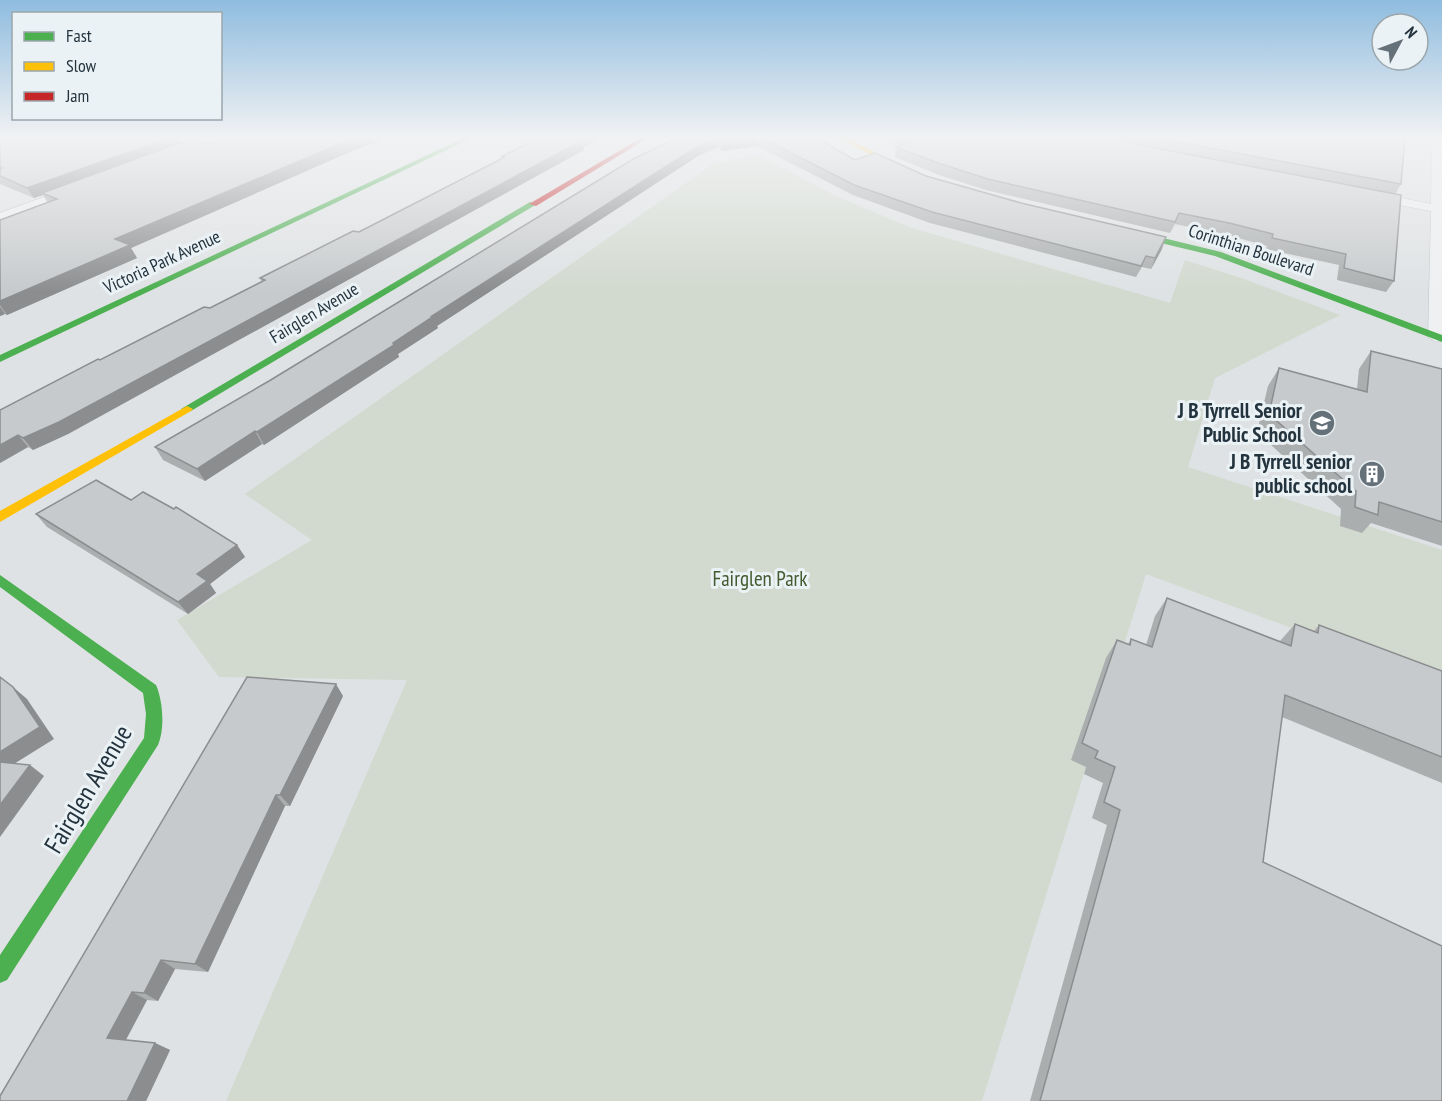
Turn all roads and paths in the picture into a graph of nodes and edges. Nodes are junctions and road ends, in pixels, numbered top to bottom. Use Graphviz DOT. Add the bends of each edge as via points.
graph roads {
  1 [pos="76,189"];
  2 [pos="360,189"];
  3 [pos="558,189"];
  4 [pos="1439,189"];
  5 [pos="1364,194"];
  6 [pos="1439,209"];
  7 [pos="3,214"];
  8 [pos="1107,228"];
  9 [pos="1439,338"];
  10 [pos="0,359"];
  11 [pos="0,517"];
  12 [pos="0,580"];
  13 [pos="0,973"];
  1 -- 7 [label="street"];
  2 -- 10 [label="street, Victoria Park Avenue"];
  3 -- 11 [label="street, Fairglen Avenue"];
  4 -- 6 [label="street"];
  5 -- 6 [label="street"];
  6 -- 9 [label="street"];
  8 -- 9 [label="street, Corinthian Boulevard" via="1218,254"];
  12 -- 13 [label="street, Fairglen Avenue" via="150,690 154,714 152,740"];
}
